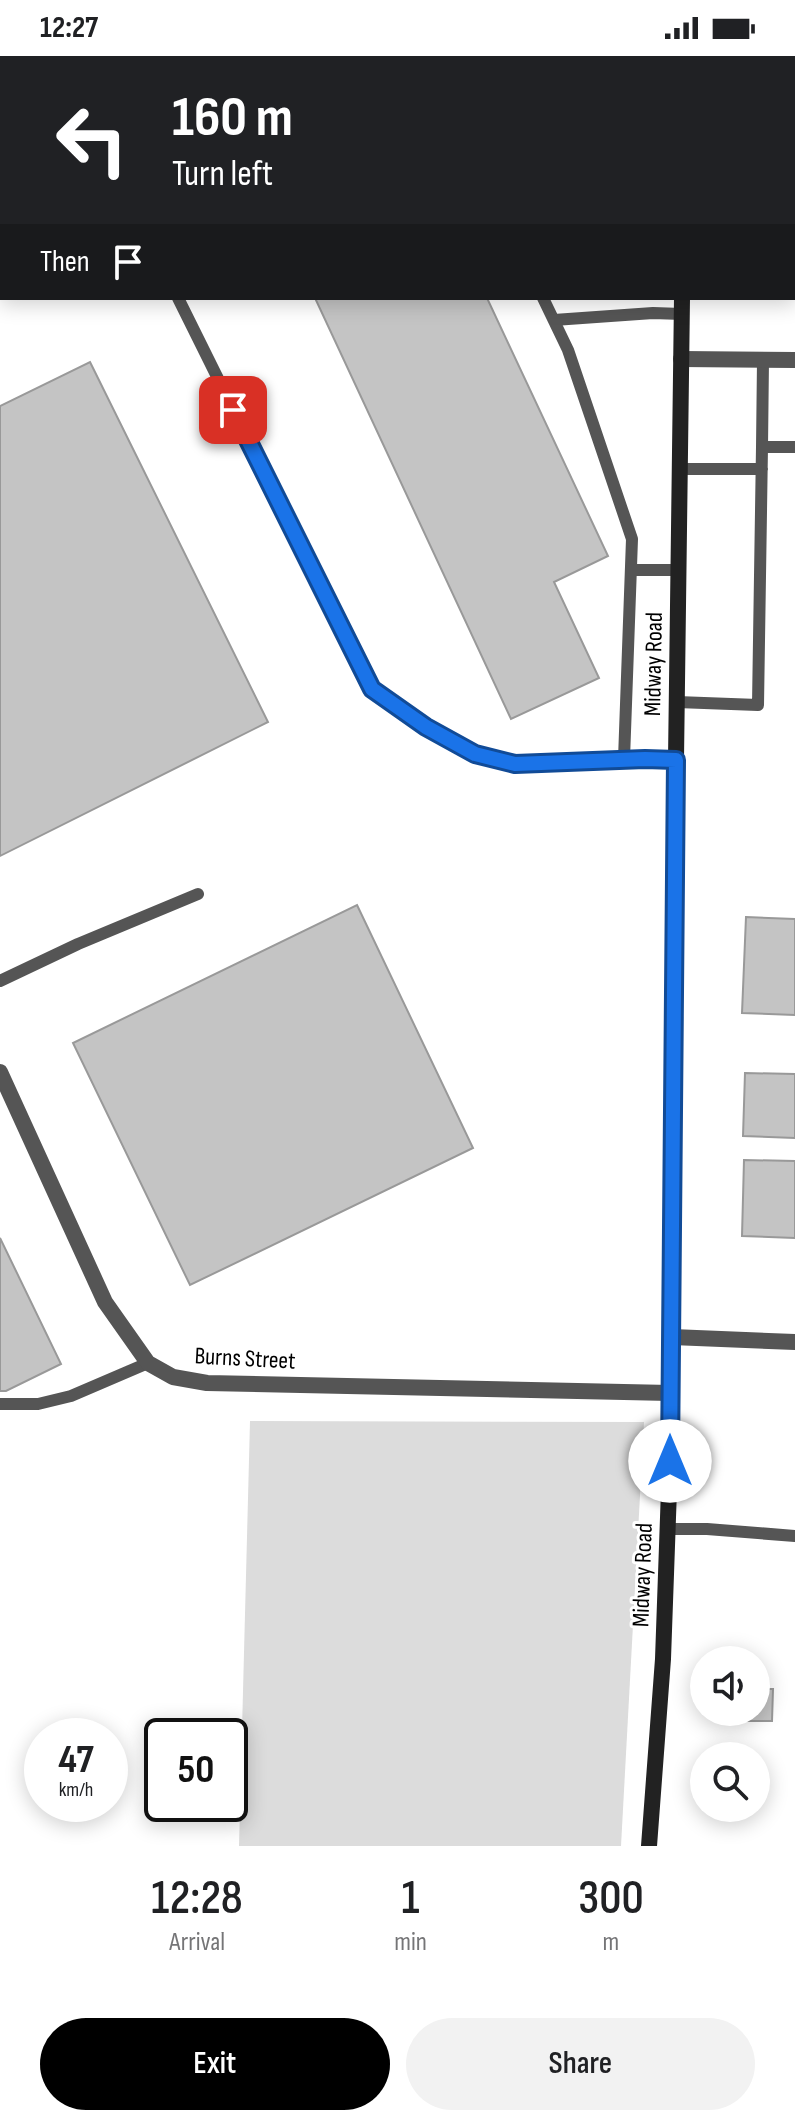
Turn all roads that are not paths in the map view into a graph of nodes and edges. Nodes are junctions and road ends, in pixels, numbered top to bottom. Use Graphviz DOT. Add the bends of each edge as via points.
graph roads {
  1 [pos="179,300"];
  2 [pos="544,300"];
  3 [pos="682,306"];
  4 [pos="554,320"];
  5 [pos="681,359"];
  6 [pos="763,360"];
  7 [pos="795,360"];
  8 [pos="762,447"];
  9 [pos="795,447"];
  10 [pos="679,469"];
  11 [pos="762,469"];
  12 [pos="631,570"];
  13 [pos="678,570"];
  14 [pos="677,702"];
  15 [pos="624,759"];
  16 [pos="676,760"];
  17 [pos="198,894"];
  18 [pos="0,981"];
  19 [pos="0,1072"];
  20 [pos="672,1337"];
  21 [pos="795,1342"];
  22 [pos="148,1363"];
  23 [pos="670,1393"];
  24 [pos="0,1404"];
  25 [pos="669,1529"];
  26 [pos="795,1536"];
  27 [pos="649,1846"];
  1 -- 15 [label="lane" via="372,689 475,754 515,764"];
  2 -- 4 [label="lane"];
  3 -- 4 [label="lane"];
  3 -- 5 [label="main road, Midway Road"];
  4 -- 12 [label="lane" via="632,539"];
  5 -- 6 [label="street"];
  5 -- 10 [label="main road, Midway Road"];
  6 -- 7 [label="street"];
  6 -- 8 [label="lane"];
  8 -- 9 [label="lane"];
  8 -- 11 [label="lane"];
  10 -- 11 [label="lane"];
  10 -- 13 [label="main road, Midway Road"];
  11 -- 14 [label="lane" via="758,705"];
  12 -- 13 [label="lane"];
  12 -- 15 [label="lane"];
  13 -- 14 [label="main road, Midway Road"];
  14 -- 16 [label="main road, Midway Road"];
  15 -- 16 [label="lane"];
  16 -- 20 [label="main road, Midway Road"];
  17 -- 18 [label="lane"];
  19 -- 22 [label="street" via="105,1302"];
  20 -- 21 [label="street"];
  20 -- 23 [label="main road, Midway Road"];
  22 -- 23 [label="street, Burns Street" via="173,1377 207,1383"];
  22 -- 24 [label="lane" via="71,1396 38,1404"];
  23 -- 25 [label="main road, Midway Road"];
  25 -- 26 [label="lane"];
  25 -- 27 [label="main road, Midway Road"];
}
